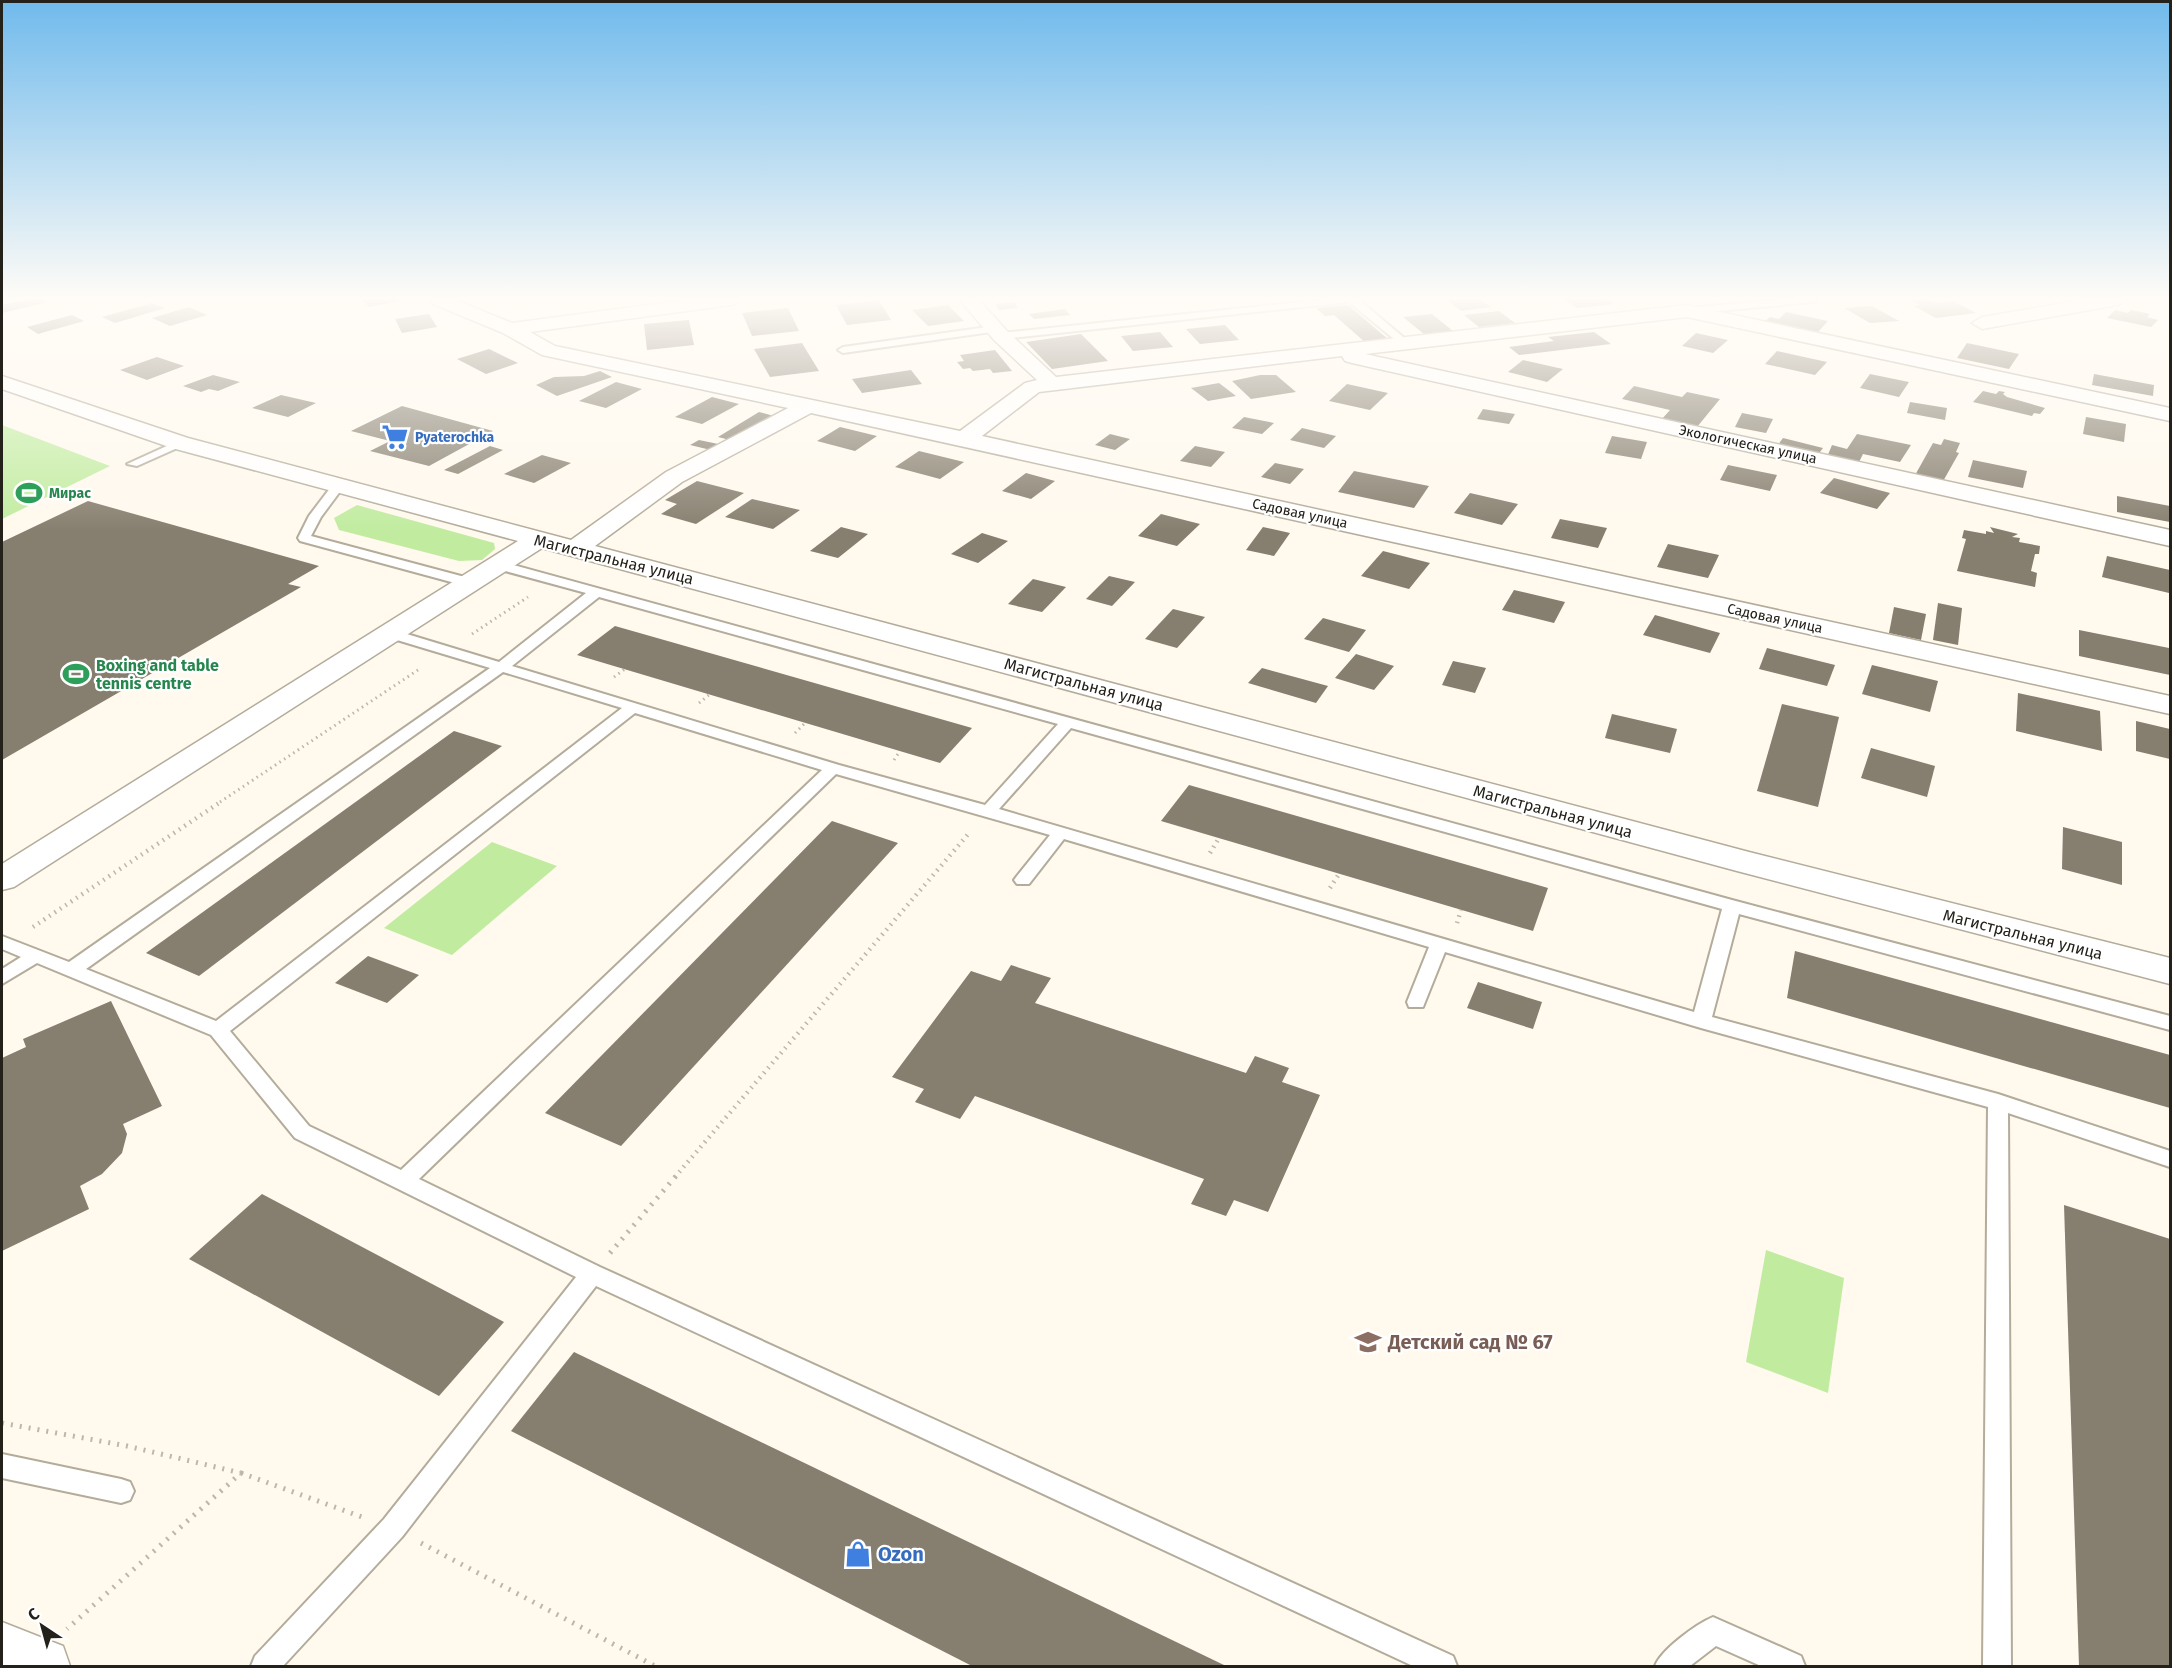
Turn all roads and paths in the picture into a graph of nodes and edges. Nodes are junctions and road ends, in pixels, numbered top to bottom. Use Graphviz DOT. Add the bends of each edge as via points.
graph roads {
  1 [pos="671,377"];
  2 [pos="1046,377"];
  3 [pos="1108,377"];
  4 [pos="1443,377"];
  5 [pos="1996,377"];
  6 [pos="2,382"];
  7 [pos="1047,384"];
  8 [pos="808,406"];
  9 [pos="2170,414"];
  10 [pos="964,439"];
  11 [pos="180,443"];
  12 [pos="133,464"];
  13 [pos="338,486"];
  14 [pos="2170,538"];
  15 [pos="537,540"];
  16 [pos="576,548"];
  17 [pos="499,565"];
  18 [pos="551,581"];
  19 [pos="471,583"];
  20 [pos="595,593"];
  21 [pos="392,634"];
  22 [pos="447,650"];
  23 [pos="503,666"];
  24 [pos="2170,705"];
  25 [pos="634,706"];
  26 [pos="1068,722"];
  27 [pos="833,768"];
  28 [pos="988,811"];
  29 [pos="1061,832"];
  30 [pos="2,879"];
  31 [pos="1023,880"];
  32 [pos="1732,906"];
  33 [pos="4,944"];
  34 [pos="1439,944"];
  35 [pos="35,956"];
  36 [pos="71,970"];
  37 [pos="2170,971"];
  38 [pos="2,978"];
  39 [pos="1416,1002"];
  40 [pos="1701,1021"];
  41 [pos="2170,1023"];
  42 [pos="218,1030"];
  43 [pos="1998,1102"];
  44 [pos="2170,1159"];
  45 [pos="403,1181"];
  46 [pos="592,1274"];
  47 [pos="2,1466"];
  48 [pos="242,1473"];
  49 [pos="121,1491"];
  50 [pos="393,1528"];
  51 [pos="2,1649"];
  52 [pos="44,1666"];
  53 [pos="265,1666"];
  54 [pos="655,1666"];
  55 [pos="1443,1666"];
  56 [pos="1669,1666"];
  57 [pos="1791,1666"];
  58 [pos="1996,1666"];
  1 -- 8 [label="street, Садовая улица"];
  2 -- 7 [label="street"];
  3 -- 7 [label="street"];
  4 -- 14 [label="street, Экологическая улица"];
  5 -- 9 [label="street"];
  6 -- 11 [label="street, Магистральная улица"];
  7 -- 10 [label="street" via="1032,387"];
  8 -- 10 [label="street, Садовая улица"];
  8 -- 16 [label="street" via="674,477"];
  10 -- 24 [label="street, Садовая улица"];
  11 -- 12 [label="lane"];
  11 -- 13 [label="street, Магистральная улица"];
  13 -- 15 [label="street, Магистральная улица"];
  13 -- 19 [label="lane" via="304,538"];
  15 -- 16 [label="street, Магистральная улица"];
  15 -- 17 [label="street"];
  16 -- 37 [label="street, Магистральная улица" via="1749,863"];
  17 -- 18 [label="lane"];
  17 -- 19 [label="street"];
  18 -- 20 [label="lane"];
  18 -- 22 [label="path"];
  19 -- 21 [label="street"];
  20 -- 23 [label="lane"];
  20 -- 26 [label="lane"];
  21 -- 22 [label="lane"];
  21 -- 30 [label="street"];
  22 -- 23 [label="lane"];
  22 -- 33 [label="path"];
  23 -- 25 [label="lane"];
  23 -- 36 [label="lane"];
  25 -- 27 [label="lane"];
  25 -- 42 [label="lane"];
  26 -- 28 [label="lane"];
  26 -- 32 [label="lane"];
  27 -- 28 [label="lane"];
  27 -- 45 [label="lane"];
  28 -- 29 [label="lane"];
  28 -- 46 [label="path"];
  29 -- 31 [label="lane"];
  29 -- 34 [label="lane"];
  32 -- 40 [label="lane"];
  32 -- 41 [label="lane"];
  33 -- 35 [label="lane"];
  34 -- 39 [label="lane"];
  34 -- 40 [label="lane"];
  35 -- 36 [label="lane"];
  35 -- 38 [label="lane"];
  36 -- 42 [label="lane"];
  40 -- 43 [label="lane"];
  42 -- 45 [label="lane" via="302,1132"];
  43 -- 44 [label="lane"];
  43 -- 58 [label="lane"];
  45 -- 46 [label="lane"];
  46 -- 50 [label="lane"];
  46 -- 55 [label="lane"];
  47 -- 49 [label="lane"];
  48 -- 50 [label="path"];
  50 -- 53 [label="lane"];
  50 -- 54 [label="path"];
  51 -- 52 [label="street"];
  56 -- 57 [label="lane" via="1713,1631"];
}
